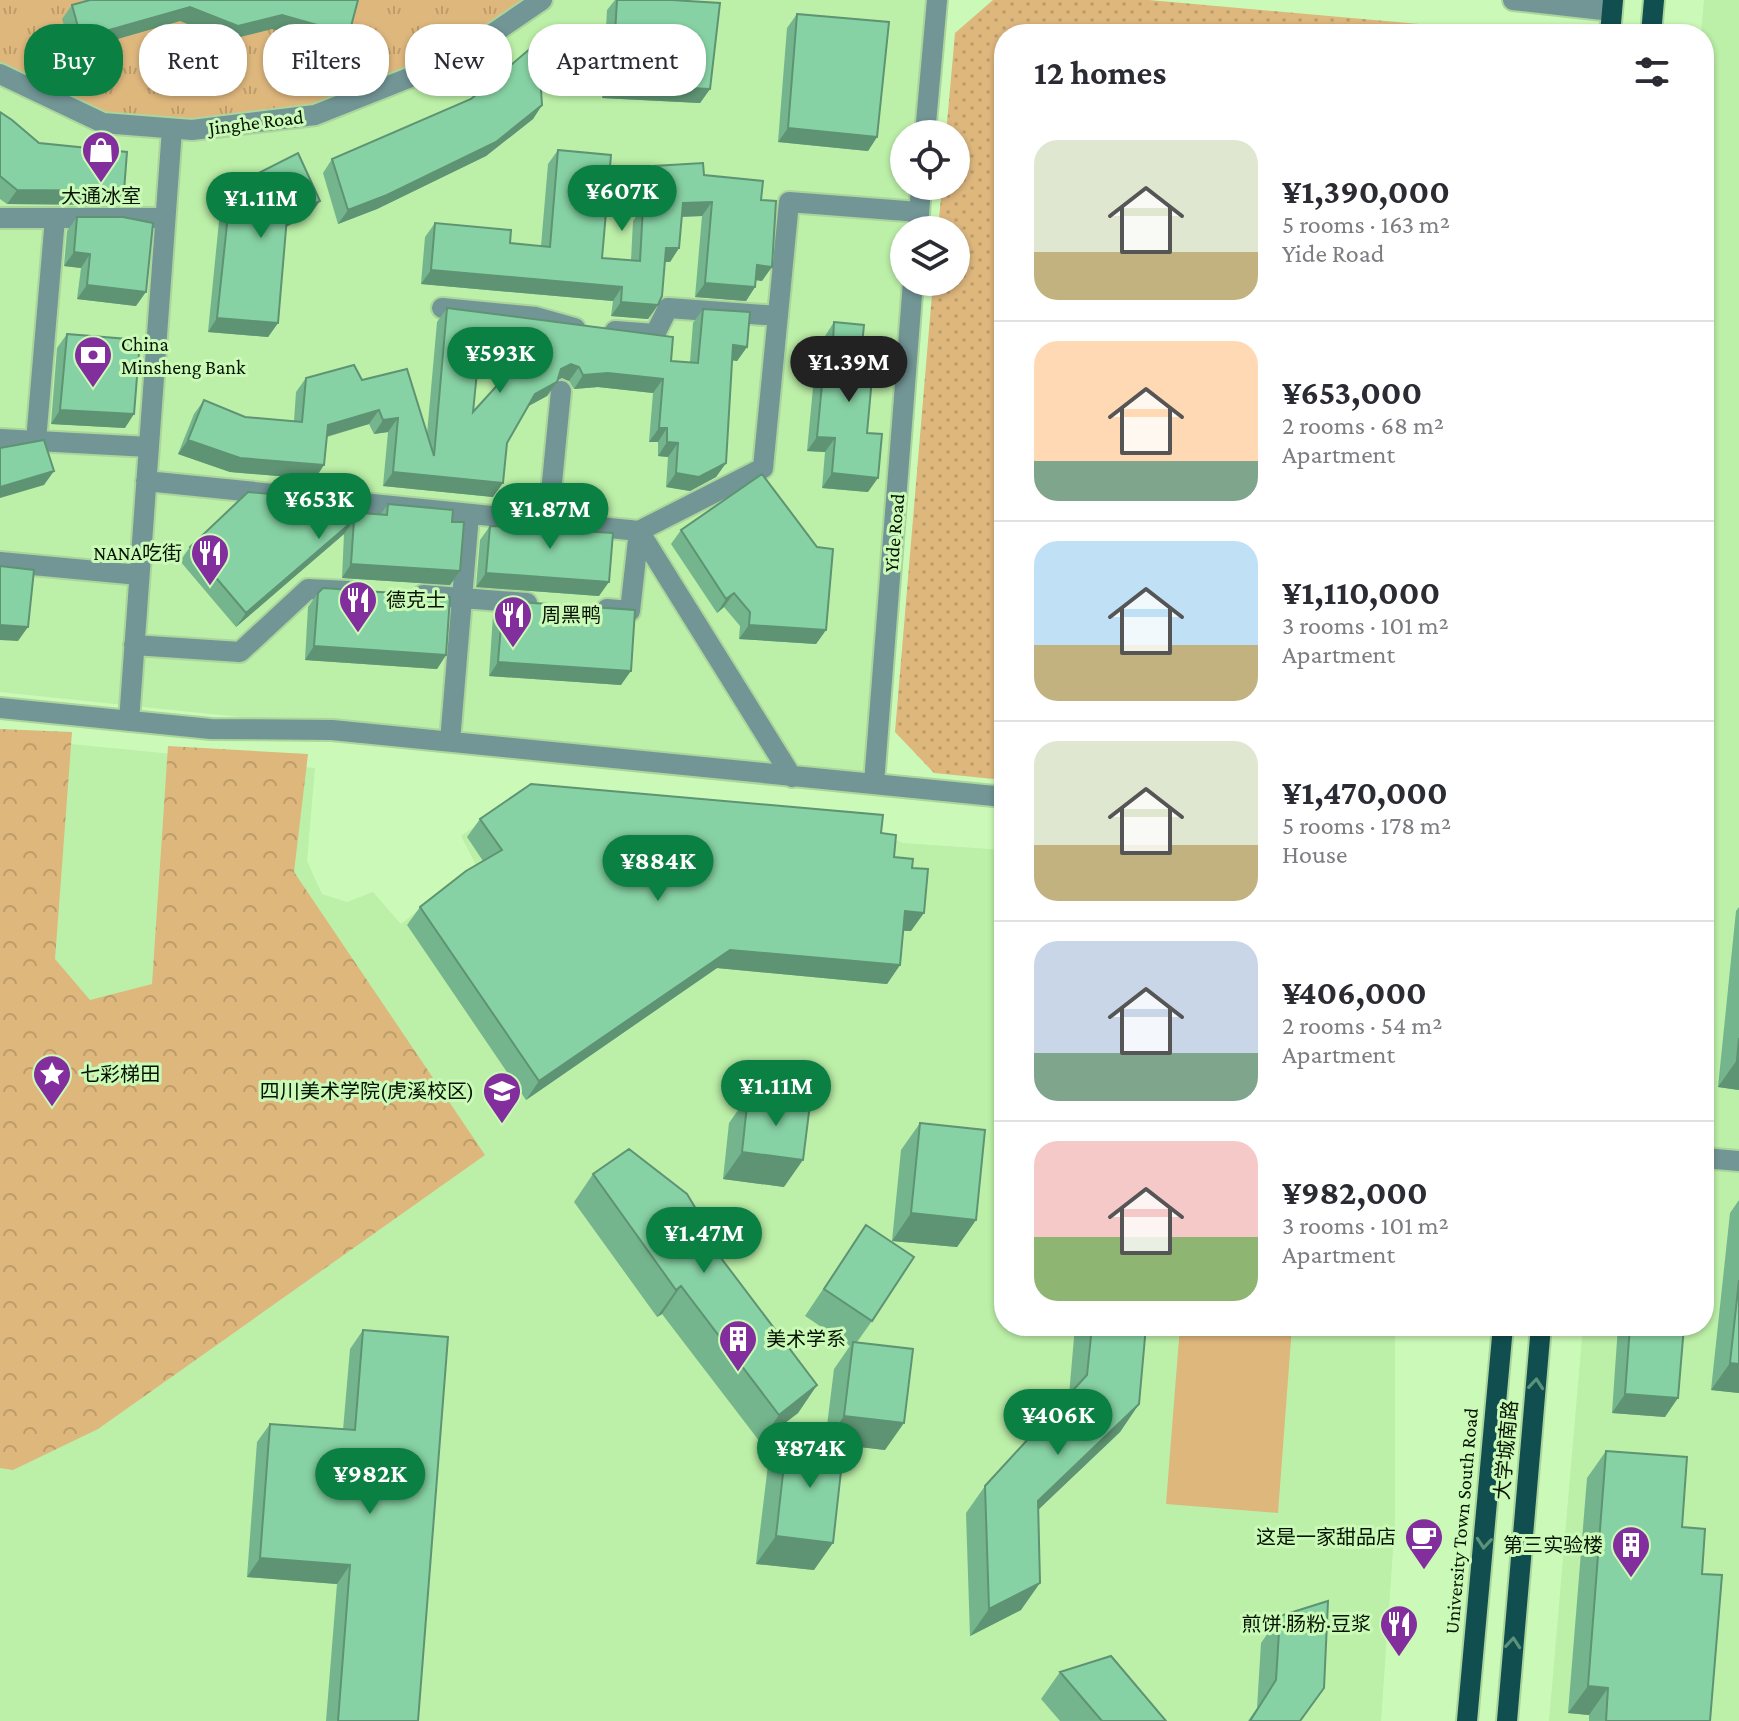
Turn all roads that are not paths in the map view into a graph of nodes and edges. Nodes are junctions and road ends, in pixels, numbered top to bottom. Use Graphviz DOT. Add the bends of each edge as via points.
graph roads {
  1 [pos="542,0"];
  2 [pos="937,0"];
  3 [pos="1513,0"];
  4 [pos="1654,0"];
  5 [pos="1613,5"];
  6 [pos="1652,24"];
  7 [pos="0,74"];
  8 [pos="926,120"];
  9 [pos="172,129"];
  10 [pos="890,217"];
  11 [pos="0,218"];
  12 [pos="55,218"];
  13 [pos="165,218"];
  14 [pos="912,296"];
  15 [pos="442,308"];
  16 [pos="778,316"];
  17 [pos="561,391"];
  18 [pos="0,439"];
  19 [pos="36,441"];
  20 [pos="149,447"];
  21 [pos="146,481"];
  22 [pos="469,515"];
  23 [pos="548,523"];
  24 [pos="639,531"];
  25 [pos="0,562"];
  26 [pos="139,575"];
  27 [pos="370,592"];
  28 [pos="401,594"];
  29 [pos="463,598"];
  30 [pos="554,605"];
  31 [pos="584,607"];
  32 [pos="134,645"];
  33 [pos="0,708"];
  34 [pos="129,721"];
  35 [pos="450,741"];
  36 [pos="792,777"];
  37 [pos="874,783"];
  38 [pos="994,796"];
  39 [pos="1714,1159"];
  40 [pos="1739,1161"];
  41 [pos="1502,1336"];
  42 [pos="1540,1336"];
  43 [pos="1467,1721"];
  44 [pos="1507,1721"];
  1 -- 9 [label="street, Jinghe Road" via="454,60 315,115"];
  2 -- 8 [label="street"];
  3 -- 5 [label="street"];
  4 -- 6 [label="main road"];
  7 -- 9 [label="street, Jinghe Road" via="103,123"];
  9 -- 13 [label="street"];
  10 -- 16 [label="street" via="789,202"];
  11 -- 12 [label="street"];
  12 -- 13 [label="street"];
  12 -- 19 [label="street"];
  13 -- 20 [label="street"];
  14 -- 37 [label="street, Yide Road"];
  15 -- 16 [label="street" via="536,317 567,332 655,334 668,308"];
  16 -- 24 [label="street" via="763,468"];
  17 -- 23 [label="street"];
  18 -- 19 [label="street"];
  19 -- 20 [label="street"];
  20 -- 21 [label="street"];
  21 -- 22 [label="street"];
  21 -- 26 [label="street"];
  22 -- 23 [label="street"];
  22 -- 29 [label="street"];
  23 -- 24 [label="street"];
  24 -- 31 [label="street" via="630,611"];
  24 -- 36 [label="street"];
  25 -- 26 [label="street"];
  26 -- 32 [label="street"];
  27 -- 32 [label="street" via="308,589 240,652"];
  28 -- 29 [label="street"];
  29 -- 30 [label="street"];
  29 -- 35 [label="street"];
  32 -- 34 [label="street"];
  33 -- 34 [label="street"];
  34 -- 35 [label="street"];
  35 -- 36 [label="street"];
  36 -- 37 [label="street"];
  37 -- 38 [label="street"];
  39 -- 40 [label="street"];
  41 -- 43 [label="main road, University Town South Road, one-way"];
  44 -- 42 [label="main road, 大学城南路, one-way"];
}
